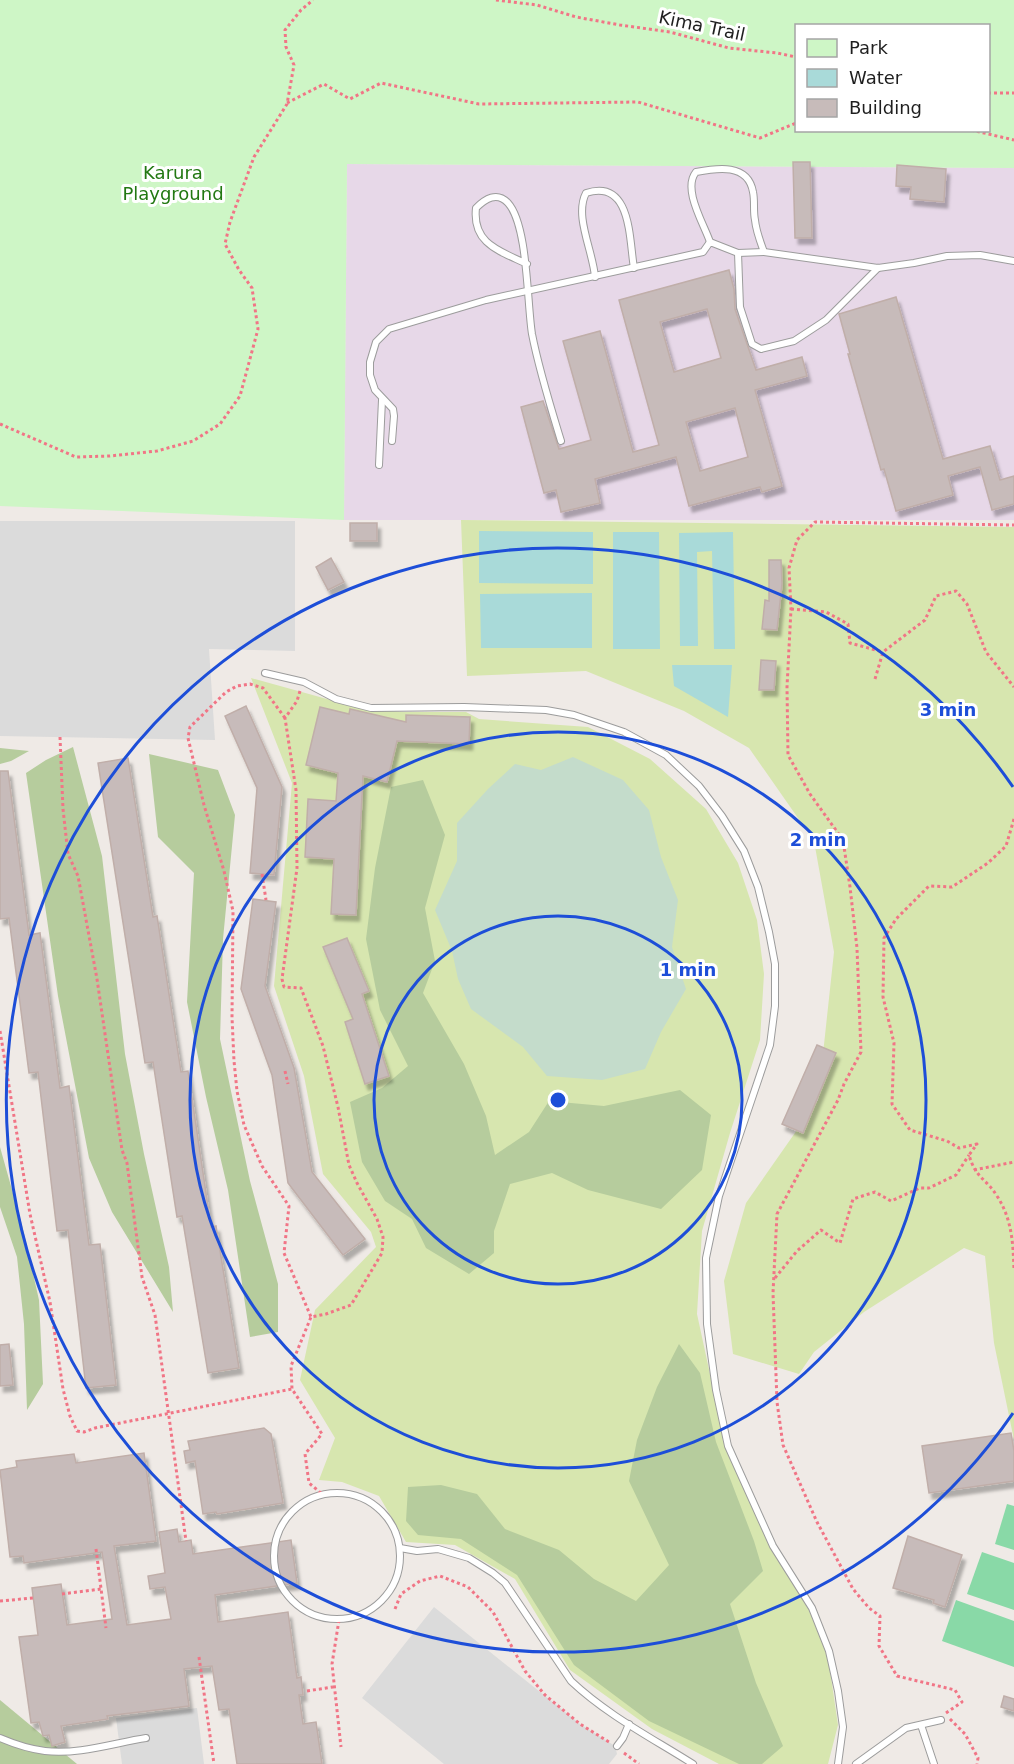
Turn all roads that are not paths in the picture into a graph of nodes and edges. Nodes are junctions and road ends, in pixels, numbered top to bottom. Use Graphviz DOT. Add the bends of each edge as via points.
graph roads {
  1 [pos="710,242"];
  2 [pos="764,252"];
  3 [pos="738,253"];
  4 [pos="1014,261"];
  5 [pos="527,264"];
  6 [pos="878,267"];
  7 [pos="634,268"];
  8 [pos="595,277"];
  9 [pos="527,291"];
  10 [pos="382,400"];
  11 [pos="392,441"];
  12 [pos="561,441"];
  13 [pos="379,465"];
  14 [pos="265,674"];
  15 [pos="400,1548"];
  16 [pos="940,1720"];
  17 [pos="629,1724"];
  18 [pos="921,1725"];
  19 [pos="0,1738"];
  20 [pos="146,1738"];
  21 [pos="616,1746"];
  22 [pos="693,1764"];
  23 [pos="838,1764"];
  24 [pos="856,1764"];
  25 [pos="934,1764"];
  1 -- 2 [label="lane" via="690,189 691,178 696,172 735,169 750,183"];
  1 -- 3 [label="lane"];
  1 -- 7 [label="lane" via="703,252"];
  2 -- 3 [label="lane"];
  2 -- 6 [label="lane"];
  3 -- 6 [label="lane" via="740,307 752,344 761,349 794,341 825,320"];
  4 -- 6 [label="lane" via="980,255 947,256"];
  5 -- 5 [label="lane" via="516,216 509,203 498,197 483,201 475,215 481,236 494,248"];
  5 -- 9 [label="lane"];
  7 -- 8 [label="lane"];
  7 -- 8 [label="lane" via="624,209 608,192 597,189 586,193 581,203"];
  8 -- 9 [label="lane"];
  9 -- 10 [label="lane" via="389,329 376,342 370,362 371,384"];
  9 -- 12 [label="lane" via="540,374"];
  10 -- 11 [label="lane" via="393,409"];
  10 -- 13 [label="lane"];
  14 -- 23 [label="lane" via="304,682 336,699 371,708 464,706 546,710 624,732 666,755 699,786 744,850 769,932 775,1006 770,1046 719,1196 706,1258 707,1324 728,1446 773,1546 812,1608 829,1651 843,1727"];
  15 -- 15 [label="lane" via="386,1515 373,1503 339,1492 305,1500 291,1511 280,1526 273,1561 288,1597 302,1610 320,1618 339,1620 359,1616 377,1606 391,1590 397,1577"];
  15 -- 17 [label="lane" via="438,1549 470,1558 494,1573 505,1583 571,1682"];
  16 -- 18 [label="lane"];
  17 -- 21 [label="lane"];
  17 -- 22 [label="lane"];
  18 -- 24 [label="lane" via="906,1728"];
  18 -- 25 [label="lane"];
  19 -- 20 [label="lane" via="46,1751 79,1750"];
}
